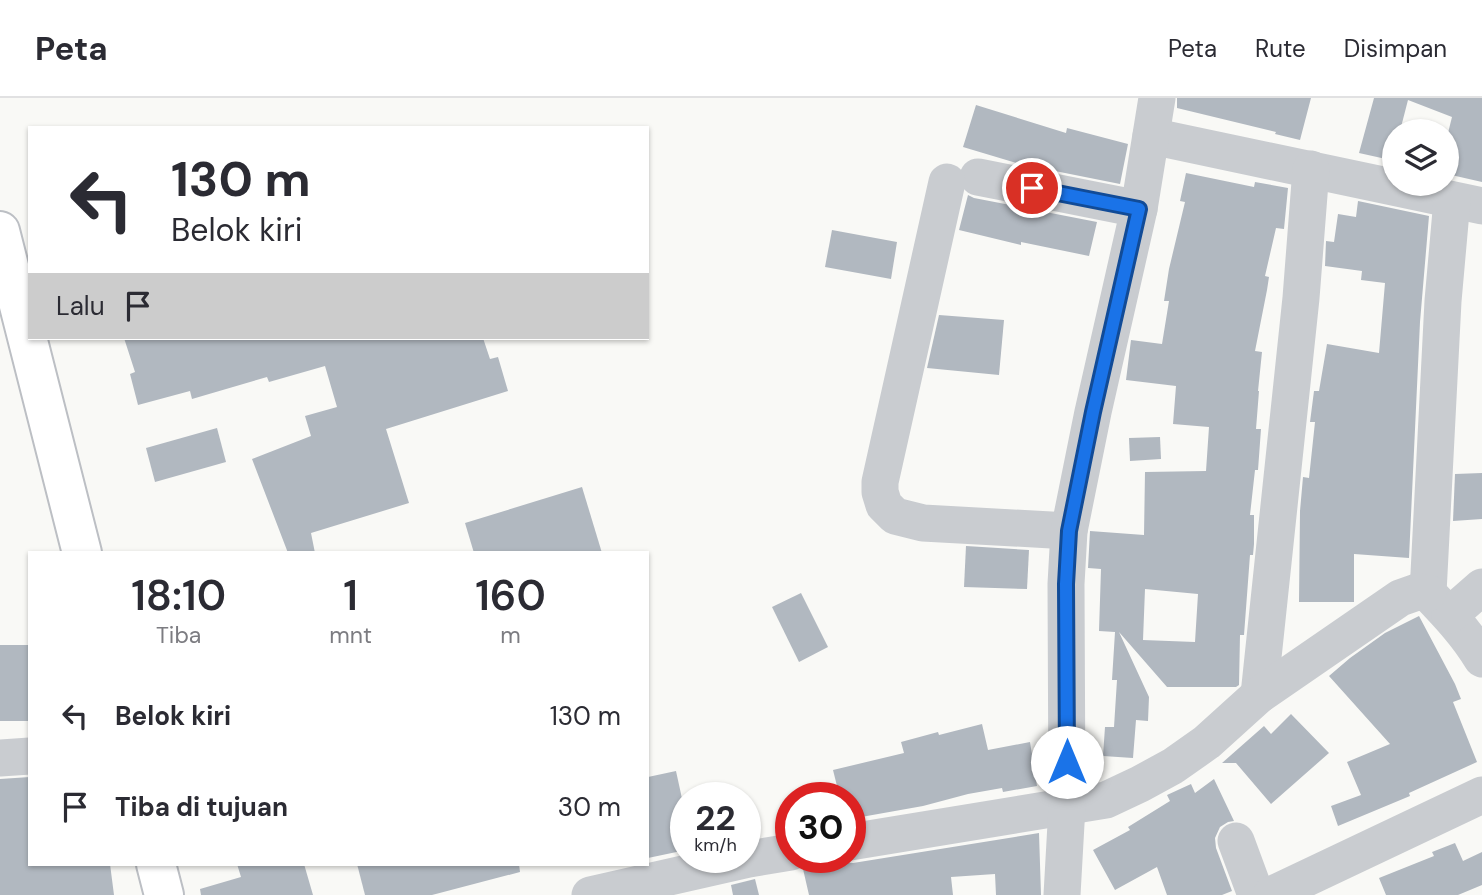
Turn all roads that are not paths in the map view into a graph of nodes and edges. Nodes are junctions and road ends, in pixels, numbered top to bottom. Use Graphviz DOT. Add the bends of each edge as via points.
graph roads {
  1 [pos="1157,98"];
  2 [pos="1152,136"];
  3 [pos="1311,169"];
  4 [pos="1467,203"];
  5 [pos="1139,209"];
  6 [pos="0,231"];
  7 [pos="1069,531"];
  8 [pos="81,551"];
  9 [pos="1482,587"];
  10 [pos="1439,604"];
  11 [pos="1482,659"];
  12 [pos="1259,695"];
  13 [pos="28,756"];
  14 [pos="0,758"];
  15 [pos="1482,795"];
  16 [pos="1067,806"];
  17 [pos="866,839"];
  18 [pos="1236,841"];
  19 [pos="775,855"];
  20 [pos="157,866"];
  21 [pos="164,895"];
  22 [pos="590,895"];
  23 [pos="1062,895"];
  24 [pos="1256,895"];
  25 [pos="1272,895"];
  1 -- 2 [label="street"];
  2 -- 3 [label="street"];
  2 -- 5 [label="street"];
  3 -- 4 [label="street"];
  3 -- 12 [label="street"];
  4 -- 10 [label="street" via="1443,302"];
  5 -- 7 [label="street"];
  5 -- 7 [label="street" via="962,180 880,482 884,505 895,516 923,523"];
  6 -- 8 [label="main road"];
  7 -- 16 [label="street"];
  9 -- 10 [label="street"];
  10 -- 11 [label="street"];
  10 -- 12 [label="street" via="1417,592 1400,598"];
  12 -- 16 [label="street" via="1208,742 1173,766 1106,800"];
  13 -- 14 [label="street"];
  15 -- 25 [label="street"];
  16 -- 17 [label="street"];
  16 -- 23 [label="street"];
  18 -- 24 [label="street"];
  19 -- 22 [label="street"];
  20 -- 21 [label="main road"];
}
